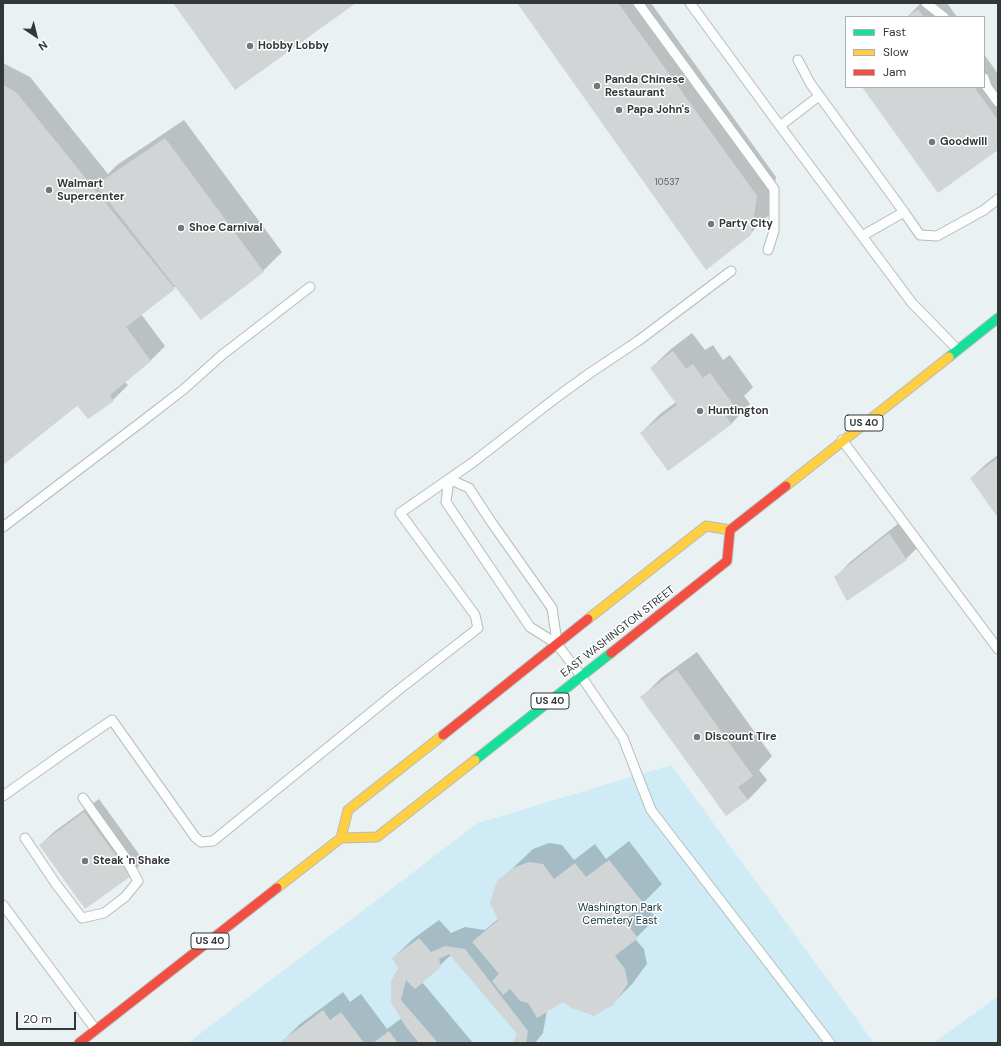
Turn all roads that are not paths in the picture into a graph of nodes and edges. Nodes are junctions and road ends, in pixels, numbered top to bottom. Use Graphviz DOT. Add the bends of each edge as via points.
graph roads {
  1 [pos="638,3"];
  2 [pos="690,3"];
  3 [pos="926,3"];
  4 [pos="943,16"];
  5 [pos="798,60"];
  6 [pos="985,81"];
  7 [pos="819,96"];
  8 [pos="998,102"];
  9 [pos="780,126"];
  10 [pos="998,199"];
  11 [pos="904,212"];
  12 [pos="862,236"];
  13 [pos="768,250"];
  14 [pos="731,271"];
  15 [pos="310,287"];
  16 [pos="998,318"];
  17 [pos="958,349"];
  18 [pos="842,440"];
  19 [pos="449,480"];
  20 [pos="3,527"];
  21 [pos="730,530"];
  22 [pos="557,644"];
  23 [pos="998,649"];
  24 [pos="581,676"];
  25 [pos="3,796"];
  26 [pos="83,798"];
  27 [pos="25,838"];
  28 [pos="341,838"];
  29 [pos="3,906"];
  30 [pos="96,1030"];
  31 [pos="79,1043"];
  32 [pos="830,1043"];
  1 -- 13 [label="lane" via="774,189 774,231"];
  2 -- 9 [label="lane"];
  3 -- 4 [label="lane"];
  5 -- 7 [label="lane"];
  6 -- 8 [label="lane"];
  7 -- 9 [label="lane"];
  7 -- 11 [label="lane"];
  9 -- 12 [label="lane"];
  10 -- 11 [label="lane" via="984,210 937,236 920,234"];
  11 -- 12 [label="lane"];
  12 -- 17 [label="lane" via="912,303"];
  14 -- 19 [label="lane"];
  15 -- 20 [label="lane" via="222,355 184,389"];
  16 -- 17 [label="main road, US 40"];
  17 -- 18 [label="main road, US 40"];
  18 -- 21 [label="main road, US 40"];
  18 -- 23 [label="lane"];
  19 -- 22 [label="lane" via="469,488 552,608"];
  19 -- 22 [label="lane" via="446,502 530,627"];
  19 -- 25 [label="lane" via="400,514 475,615 478,628 213,841 201,842 195,837 112,720"];
  21 -- 22 [label="main road" via="706,526"];
  21 -- 24 [label="main road, EAST WASHINGTON STREET / US 40" via="727,561"];
  22 -- 24 [label="lane"];
  22 -- 28 [label="main road" via="348,810"];
  24 -- 28 [label="main road, EAST WASHINGTON STREET / US 40" via="377,837"];
  24 -- 32 [label="lane" via="623,738 651,810"];
  26 -- 27 [label="lane" via="125,857 138,881 125,897 104,913 82,918"];
  28 -- 30 [label="main road, US 40"];
  29 -- 30 [label="lane"];
  30 -- 31 [label="main road, US 40"];
}
